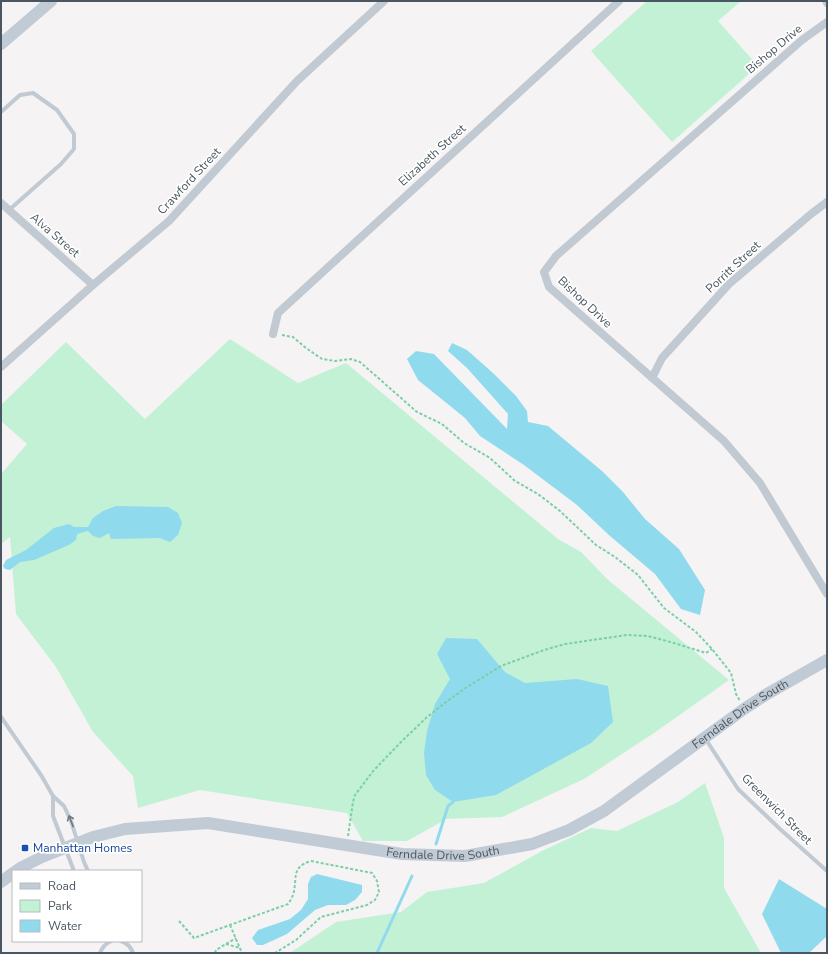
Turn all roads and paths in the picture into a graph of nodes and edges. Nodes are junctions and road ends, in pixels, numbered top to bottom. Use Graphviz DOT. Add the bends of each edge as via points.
graph roads {
  1 [pos="51,1"];
  2 [pos="384,1"];
  3 [pos="619,1"];
  4 [pos="827,22"];
  5 [pos="1,44"];
  6 [pos="1,112"];
  7 [pos="827,202"];
  8 [pos="1,203"];
  9 [pos="9,210"];
  10 [pos="93,285"];
  11 [pos="273,334"];
  12 [pos="1,367"];
  13 [pos="652,378"];
  14 [pos="827,594"];
  15 [pos="712,649"];
  16 [pos="827,660"];
  17 [pos="744,709"];
  18 [pos="1,717"];
  19 [pos="705,737"];
  20 [pos="53,796"];
  21 [pos="78,843"];
  22 [pos="347,845"];
  23 [pos="65,848"];
  24 [pos="18,870"];
  25 [pos="74,870"];
  26 [pos="88,870"];
  27 [pos="827,871"];
  28 [pos="12,874"];
  29 [pos="1,882"];
  30 [pos="179,921"];
  31 [pos="230,925"];
  32 [pos="236,938"];
  33 [pos="109,942"];
  34 [pos="125,942"];
  35 [pos="226,944"];
  36 [pos="240,948"];
  37 [pos="100,953"];
  38 [pos="133,953"];
  39 [pos="215,953"];
  40 [pos="242,953"];
  41 [pos="275,953"];
  1 -- 5 [label="main road"];
  2 -- 10 [label="street, Crawford Street" via="297,82 169,221"];
  3 -- 11 [label="street, Elizabeth Street" via="278,313"];
  4 -- 13 [label="street, Bishop Drive" via="802,40 562,250 544,272 549,287"];
  6 -- 9 [label="lane" via="20,95 33,93 57,110 74,134 74,149 61,164"];
  7 -- 13 [label="street, Porritt Street" via="729,284 662,358"];
  8 -- 9 [label="street, Alva Street"];
  9 -- 10 [label="street, Alva Street"];
  10 -- 12 [label="street, Crawford Street"];
  11 -- 15 [label="path" via="293,337 322,359 351,359 360,362 418,412 442,424 464,443 490,458 515,481 560,511 596,546 638,575 664,608 696,632"];
  13 -- 14 [label="street, Bishop Drive" via="724,441 760,483"];
  15 -- 17 [label="path" via="730,673 736,694"];
  15 -- 22 [label="path" via="706,653 648,636 627,635 565,644 501,666 446,702 416,727 374,770 355,795"];
  16 -- 17 [label="main road, Ferndale Drive South"];
  17 -- 19 [label="main road, Ferndale Drive South"];
  18 -- 20 [label="lane"];
  19 -- 22 [label="main road, Ferndale Drive South" via="604,811 569,830 532,844 465,856 402,854"];
  19 -- 27 [label="lane, Greenwich Street" via="738,789"];
  21 -- 20 [label="lane, one-way" via="64,806"];
  20 -- 23 [label="lane" via="53,816"];
  21 -- 22 [label="main road, Ferndale Drive South" via="125,829 208,823"];
  21 -- 23 [label="main road, Ferndale Drive South"];
  21 -- 26 [label="lane"];
  23 -- 24 [label="main road, Ferndale Drive South"];
  23 -- 25 [label="lane"];
  28 -- 29 [label="main road"];
  30 -- 31 [label="path" via="194,938"];
  31 -- 32 [label="path"];
  31 -- 41 [label="path" via="288,904 293,896 296,871 303,863 311,861 372,874 377,881 379,892 375,900 367,905 321,917 296,940"];
  32 -- 35 [label="path"];
  32 -- 36 [label="path"];
  33 -- 37 [label="lane"];
  34 -- 38 [label="lane"];
  35 -- 36 [label="path"];
  35 -- 39 [label="path"];
  36 -- 40 [label="path"];
}
